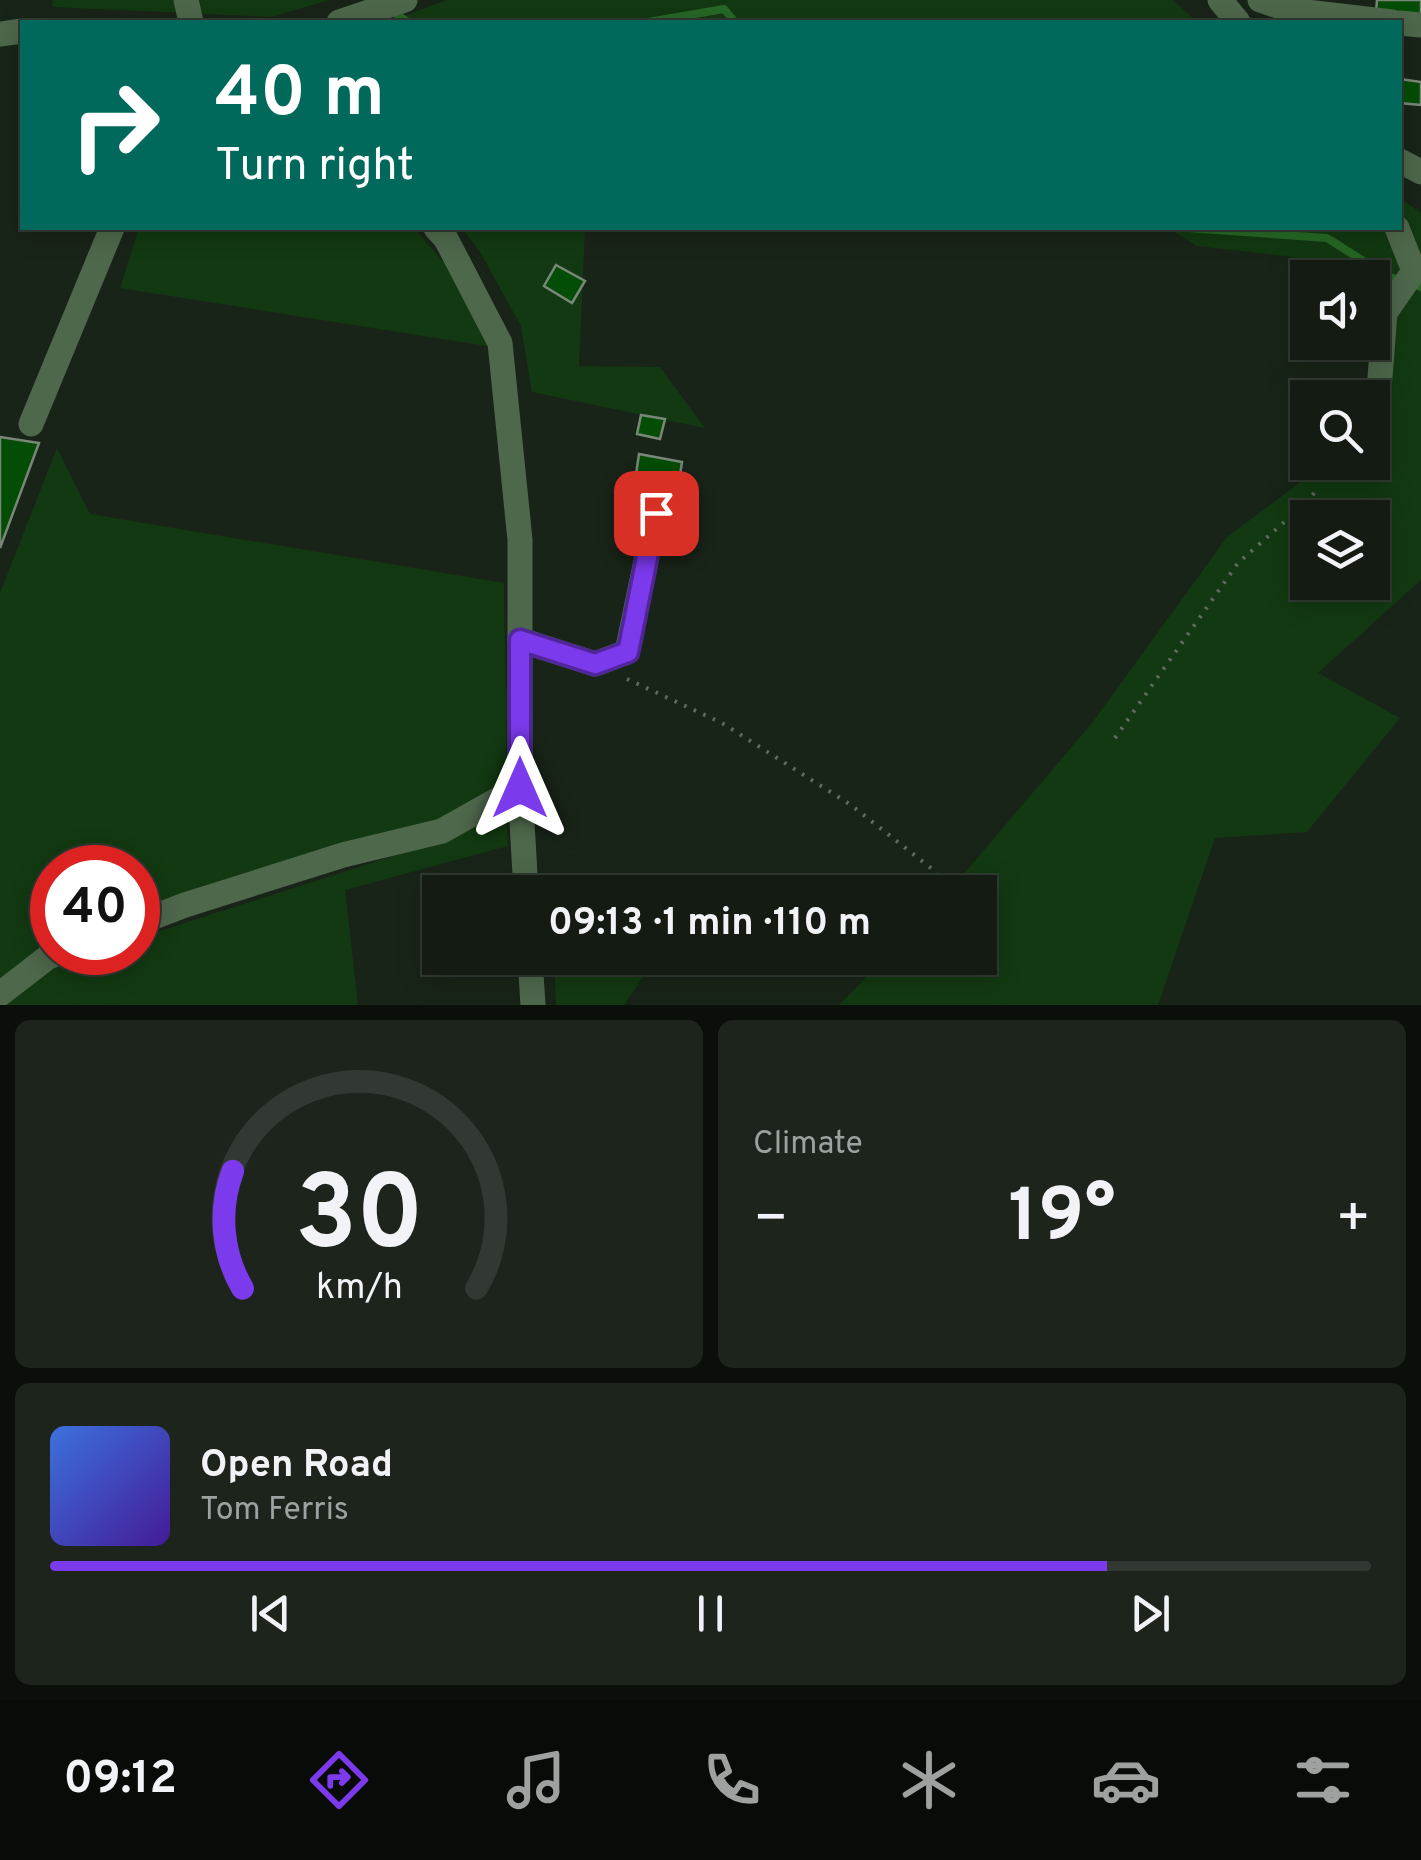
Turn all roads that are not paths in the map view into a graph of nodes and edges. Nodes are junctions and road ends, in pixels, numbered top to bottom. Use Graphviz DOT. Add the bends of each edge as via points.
graph roads {
  1 [pos="1220,0"];
  2 [pos="1260,0"];
  3 [pos="392,5"];
  4 [pos="345,20"];
  5 [pos="1236,20"];
  6 [pos="1375,20"];
  7 [pos="111,230"];
  8 [pos="438,230"];
  9 [pos="1398,230"];
  10 [pos="1418,271"];
  11 [pos="1380,380"];
  12 [pos="31,424"];
  13 [pos="656,513"];
  14 [pos="520,640"];
  15 [pos="520,788"];
  16 [pos="525,875"];
  17 [pos="160,914"];
  18 [pos="30,971"];
  19 [pos="531,975"];
  20 [pos="0,994"];
  21 [pos="533,1005"];
  1 -- 5 [label="street"];
  2 -- 6 [label="street"];
  3 -- 4 [label="street"];
  7 -- 12 [label="street"];
  8 -- 14 [label="street" via="500,342 520,540"];
  9 -- 10 [label="street"];
  10 -- 11 [label="street" via="1385,314"];
  13 -- 14 [label="street" via="628,652 595,664"];
  14 -- 15 [label="street"];
  15 -- 16 [label="street"];
  15 -- 17 [label="street" via="442,831"];
  18 -- 20 [label="street"];
  19 -- 21 [label="street"];
}
